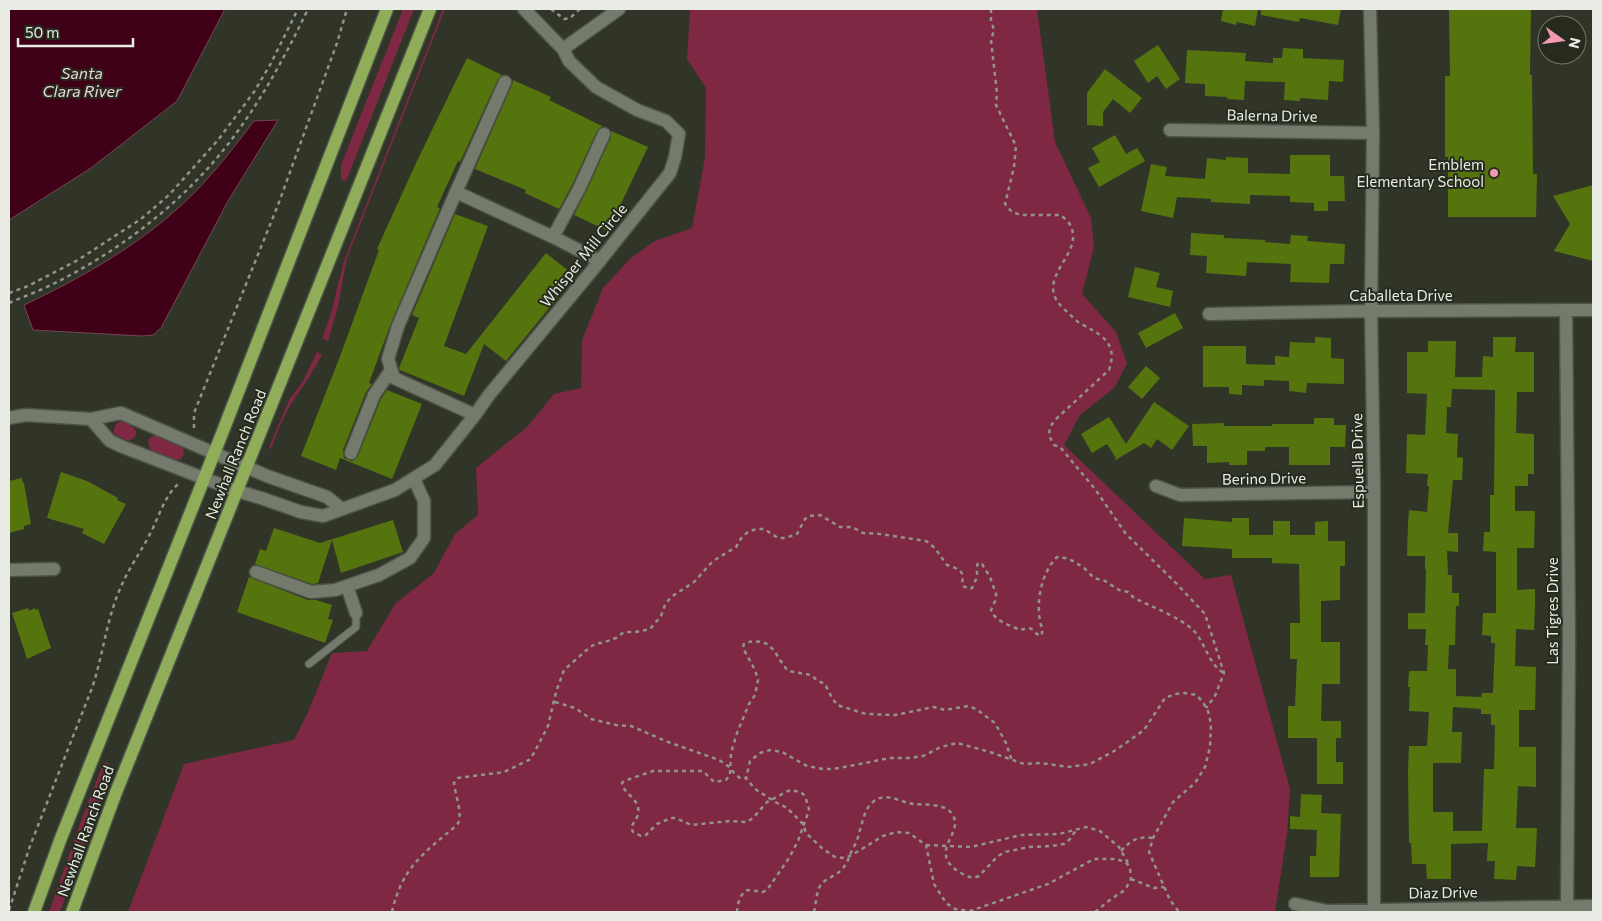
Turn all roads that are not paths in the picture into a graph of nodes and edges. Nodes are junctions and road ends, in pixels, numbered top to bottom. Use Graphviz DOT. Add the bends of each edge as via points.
graph roads {
  1 [pos="387,9"];
  2 [pos="430,9"];
  3 [pos="524,9"];
  4 [pos="620,9"];
  5 [pos="1370,9"];
  6 [pos="563,49"];
  7 [pos="505,82"];
  8 [pos="1170,130"];
  9 [pos="1373,133"];
  10 [pos="604,134"];
  11 [pos="456,192"];
  12 [pos="553,237"];
  13 [pos="600,261"];
  14 [pos="1566,310"];
  15 [pos="1593,310"];
  16 [pos="1371,311"];
  17 [pos="1210,314"];
  18 [pos="391,370"];
  19 [pos="475,415"];
  20 [pos="9,418"];
  21 [pos="91,419"];
  22 [pos="213,453"];
  23 [pos="351,453"];
  24 [pos="247,468"];
  25 [pos="204,478"];
  26 [pos="414,479"];
  27 [pos="1156,486"];
  28 [pos="237,491"];
  29 [pos="1374,492"];
  30 [pos="342,509"];
  31 [pos="54,569"];
  32 [pos="9,570"];
  33 [pos="256,572"];
  34 [pos="347,586"];
  35 [pos="356,613"];
  36 [pos="309,664"];
  37 [pos="1295,904"];
  38 [pos="1593,906"];
  39 [pos="1567,909"];
  40 [pos="1374,911"];
  41 [pos="34,912"];
  42 [pos="72,912"];
  1 -- 22 [label="main road, Newhall Ranch Road"];
  2 -- 24 [label="main road, Newhall Ranch Road"];
  3 -- 6 [label="street, Whisper Mill Circle"];
  4 -- 6 [label="street"];
  5 -- 9 [label="street, Espuella Drive"];
  6 -- 13 [label="street, Whisper Mill Circle" via="569,61 596,87 637,110 666,121 679,134 670,173"];
  7 -- 11 [label="street"];
  8 -- 9 [label="street, Balerna Drive"];
  9 -- 16 [label="street, Espuella Drive"];
  10 -- 12 [label="street"];
  11 -- 12 [label="street"];
  11 -- 18 [label="street" via="398,326 388,359"];
  12 -- 13 [label="street"];
  13 -- 19 [label="street, Whisper Mill Circle"];
  14 -- 15 [label="street, Caballeta Drive"];
  14 -- 16 [label="street, Caballeta Drive"];
  14 -- 39 [label="street, Las Tigres Drive"];
  16 -- 17 [label="street, Caballeta Drive"];
  16 -- 29 [label="street, Espuella Drive"];
  18 -- 19 [label="street" via="394,378"];
  18 -- 23 [label="street" via="374,396"];
  19 -- 26 [label="street, Whisper Mill Circle" via="434,465"];
  20 -- 21 [label="street" via="26,415"];
  21 -- 22 [label="street" via="121,413"];
  21 -- 25 [label="street, Whisper Mill Circle" via="110,441"];
  22 -- 24 [label="street"];
  22 -- 25 [label="main road, Newhall Ranch Road"];
  24 -- 28 [label="main road, Newhall Ranch Road"];
  24 -- 30 [label="street" via="326,497"];
  25 -- 28 [label="street, Whisper Mill Circle"];
  25 -- 41 [label="main road, Newhall Ranch Road"];
  26 -- 30 [label="street, Whisper Mill Circle" via="396,490"];
  26 -- 34 [label="street" via="424,502 424,538 410,558 379,575"];
  27 -- 29 [label="street, Berino Drive" via="1180,495"];
  28 -- 30 [label="street, Whisper Mill Circle" via="323,516"];
  28 -- 42 [label="main road, Newhall Ranch Road" via="115,795"];
  29 -- 40 [label="street, Espuella Drive"];
  31 -- 32 [label="street"];
  33 -- 34 [label="street" via="311,592"];
  34 -- 35 [label="street"];
  35 -- 36 [label="lane" via="356,627"];
  37 -- 40 [label="street, Diaz Drive" via="1327,910"];
  38 -- 39 [label="street, Diaz Drive"];
  39 -- 40 [label="street, Diaz Drive"];
}
